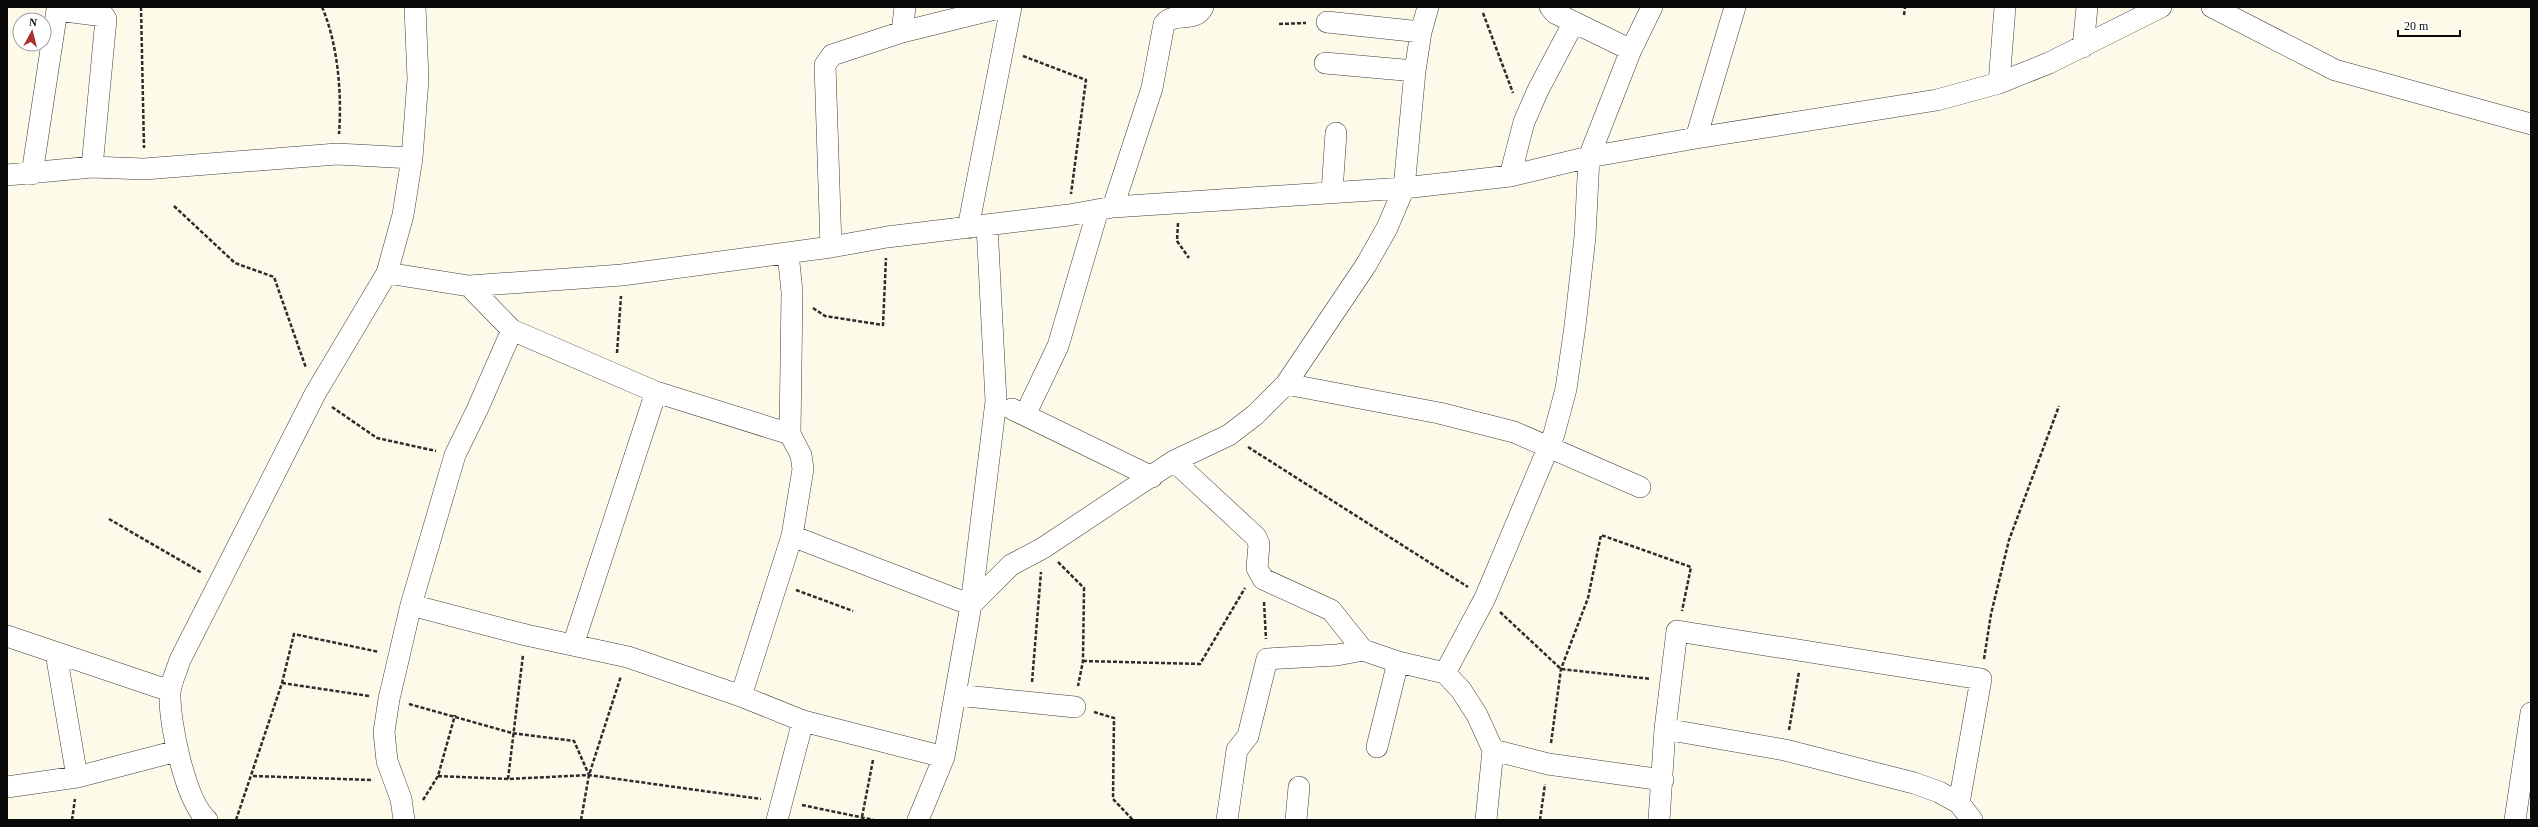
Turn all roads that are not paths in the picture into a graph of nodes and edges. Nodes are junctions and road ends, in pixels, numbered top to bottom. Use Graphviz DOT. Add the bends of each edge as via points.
graph roads {
  1 [pos="415,7"];
  2 [pos="905,7"];
  3 [pos="1003,7"];
  4 [pos="1012,7"];
  5 [pos="1203,7"];
  6 [pos="1428,7"];
  7 [pos="1550,7"];
  8 [pos="1652,7"];
  9 [pos="1735,7"];
  10 [pos="2005,7"];
  11 [pos="2087,7"];
  12 [pos="2161,7"];
  13 [pos="2212,7"];
  14 [pos="1328,22"];
  15 [pos="1574,22"];
  16 [pos="902,32"];
  17 [pos="1421,32"];
  18 [pos="2083,47"];
  19 [pos="1630,50"];
  20 [pos="1325,63"];
  21 [pos="1415,71"];
  22 [pos="1999,82"];
  23 [pos="2531,124"];
  24 [pos="1336,133"];
  25 [pos="1696,138"];
  26 [pos="1589,157"];
  27 [pos="412,158"];
  28 [pos="92,167"];
  29 [pos="32,174"];
  30 [pos="7,175"];
  31 [pos="1510,176"];
  32 [pos="1404,188"];
  33 [pos="1332,192"];
  34 [pos="1106,208"];
  35 [pos="978,226"];
  36 [pos="831,247"];
  37 [pos="788,253"];
  38 [pos="387,273"];
  39 [pos="469,286"];
  40 [pos="512,330"];
  41 [pos="1286,384"];
  42 [pos="656,392"];
  43 [pos="996,401"];
  44 [pos="1025,415"];
  45 [pos="790,434"];
  46 [pos="1548,448"];
  47 [pos="1174,461"];
  48 [pos="1152,476"];
  49 [pos="1640,487"];
  50 [pos="792,536"];
  51 [pos="411,605"];
  52 [pos="971,605"];
  53 [pos="7,636"];
  54 [pos="573,645"];
  55 [pos="1363,650"];
  56 [pos="56,653"];
  57 [pos="1398,662"];
  58 [pos="1445,673"];
  59 [pos="170,691"];
  60 [pos="956,695"];
  61 [pos="741,696"];
  62 [pos="1075,707"];
  63 [pos="2531,713"];
  64 [pos="803,721"];
  65 [pos="1665,729"];
  66 [pos="1377,747"];
  67 [pos="1493,750"];
  68 [pos="177,751"];
  69 [pos="944,757"];
  70 [pos="78,777"];
  71 [pos="1663,780"];
  72 [pos="7,787"];
  73 [pos="1299,787"];
  74 [pos="1959,803"];
  75 [pos="779,811"];
  76 [pos="201,817"];
  77 [pos="404,820"];
  78 [pos="918,820"];
  79 [pos="1227,820"];
  80 [pos="1296,820"];
  81 [pos="1486,820"];
  82 [pos="1659,820"];
  83 [pos="1972,820"];
  84 [pos="2515,820"];
  1 -- 27 [label="street" via="418,79"];
  2 -- 16 [label="street"];
  3 -- 16 [label="street"];
  4 -- 35 [label="street" via="1002,48"];
  5 -- 34 [label="street" via="1199,14 1193,17 1172,18 1164,24 1152,88"];
  6 -- 17 [label="street"];
  7 -- 15 [label="street" via="1555,13"];
  8 -- 19 [label="street"];
  9 -- 25 [label="street"];
  10 -- 22 [label="street"];
  11 -- 18 [label="street"];
  12 -- 18 [label="street"];
  13 -- 23 [label="street" via="2335,70"];
  14 -- 17 [label="street"];
  15 -- 19 [label="street"];
  15 -- 31 [label="street" via="1524,122"];
  16 -- 36 [label="street" via="832,56 826,65"];
  17 -- 21 [label="street"];
  18 -- 22 [label="street"];
  19 -- 26 [label="street"];
  20 -- 21 [label="street"];
  21 -- 32 [label="street"];
  22 -- 25 [label="street" via="1937,100"];
  24 -- 33 [label="street"];
  25 -- 26 [label="street"];
  26 -- 31 [label="street"];
  26 -- 46 [label="street" via="1585,237 1568,373 1554,434"];
  27 -- 28 [label="street" via="338,154 144,168"];
  27 -- 38 [label="street" via="403,215"];
  28 -- 29 [label="street"];
  28 -- 29 [label="street" via="106,19 104,16 57,10"];
  29 -- 30 [label="street"];
  31 -- 32 [label="street"];
  32 -- 33 [label="street"];
  32 -- 41 [label="street" via="1387,228 1366,265"];
  33 -- 34 [label="street"];
  34 -- 35 [label="street" via="1069,216"];
  34 -- 44 [label="street" via="1058,346"];
  35 -- 36 [label="street"];
  35 -- 43 [label="street"];
  36 -- 37 [label="street"];
  37 -- 39 [label="street" via="622,275"];
  37 -- 45 [label="street" via="792,292"];
  38 -- 39 [label="street"];
  38 -- 59 [label="street" via="314,394 180,660"];
  39 -- 40 [label="street"];
  40 -- 42 [label="street"];
  40 -- 51 [label="street" via="455,455"];
  41 -- 46 [label="street" via="1446,415 1514,432"];
  41 -- 47 [label="street" via="1255,415 1229,435"];
  42 -- 45 [label="street"];
  42 -- 54 [label="street"];
  43 -- 44 [label="street"];
  43 -- 52 [label="street"];
  44 -- 48 [label="street"];
  45 -- 50 [label="street" via="801,455 803,469"];
  46 -- 49 [label="street"];
  46 -- 58 [label="street" via="1485,598"];
  47 -- 48 [label="street"];
  47 -- 55 [label="street" via="1256,537 1259,544 1260,574 1331,610"];
  48 -- 52 [label="street" via="1043,548 1011,565"];
  50 -- 52 [label="street"];
  50 -- 61 [label="street"];
  51 -- 54 [label="street"];
  51 -- 77 [label="street" via="384,732 387,761 401,799"];
  52 -- 60 [label="street"];
  53 -- 56 [label="street"];
  54 -- 61 [label="street" via="628,657"];
  55 -- 57 [label="street"];
  55 -- 79 [label="street" via="1337,655 1267,659 1248,736 1237,750"];
  56 -- 59 [label="street"];
  56 -- 70 [label="street"];
  57 -- 58 [label="street"];
  57 -- 66 [label="street"];
  58 -- 67 [label="street" via="1461,690 1477,715"];
  59 -- 68 [label="street" via="171,722"];
  60 -- 62 [label="street"];
  60 -- 69 [label="street"];
  61 -- 64 [label="street"];
  63 -- 84 [label="street"];
  64 -- 69 [label="street"];
  64 -- 75 [label="street"];
  65 -- 71 [label="street"];
  65 -- 74 [label="street" via="1785,750 1914,783"];
  65 -- 74 [label="street" via="1677,631 1981,679"];
  67 -- 71 [label="street" via="1548,764"];
  67 -- 81 [label="street"];
  68 -- 70 [label="street"];
  68 -- 76 [label="street"];
  69 -- 78 [label="street"];
  70 -- 72 [label="street"];
  71 -- 82 [label="street"];
  73 -- 80 [label="street"];
  74 -- 83 [label="street"];
}
